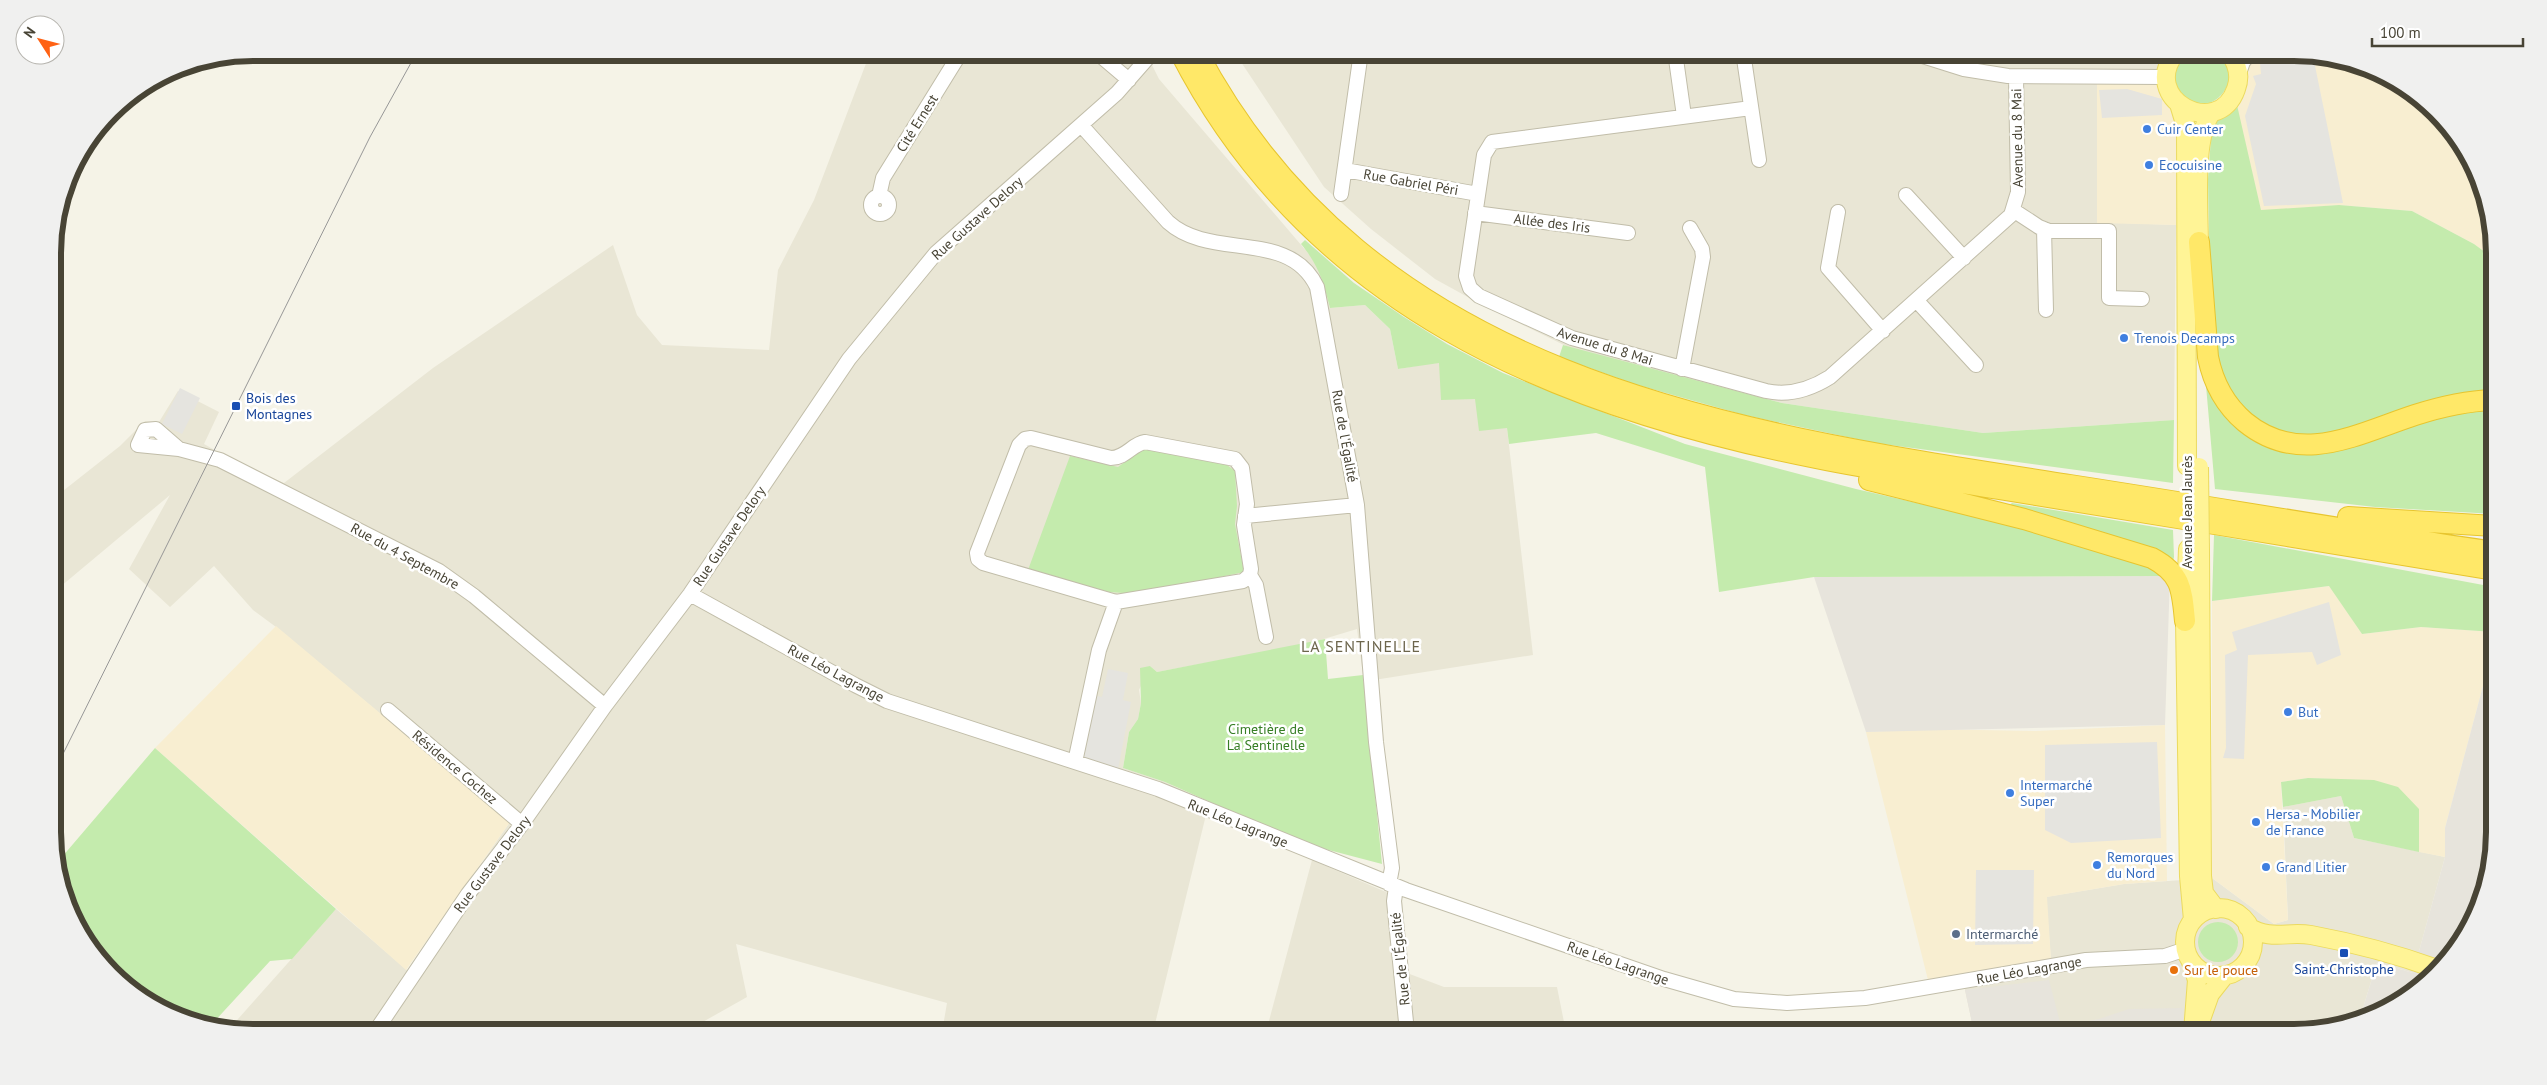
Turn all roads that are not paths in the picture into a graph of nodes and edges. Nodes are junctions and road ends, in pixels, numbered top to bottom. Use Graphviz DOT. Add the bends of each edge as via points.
graph roads {
  1 [pos="956,61"];
  2 [pos="1107,61"];
  3 [pos="1145,61"];
  4 [pos="1190,61"];
  5 [pos="1192,61"];
  6 [pos="1360,61"];
  7 [pos="1676,61"];
  8 [pos="1744,61"];
  9 [pos="1939,61"];
  10 [pos="2170,61"];
  11 [pos="2234,61"];
  12 [pos="2245,61"];
  13 [pos="2238,76"];
  14 [pos="2016,77"];
  15 [pos="2166,77"];
  16 [pos="1129,80"];
  17 [pos="2179,104"];
  18 [pos="1751,108"];
  19 [pos="2212,112"];
  20 [pos="1684,116"];
  21 [pos="1081,125"];
  22 [pos="1759,160"];
  23 [pos="1345,170"];
  24 [pos="1341,194"];
  25 [pos="1478,194"];
  26 [pos="1906,195"];
  27 [pos="879,196"];
  28 [pos="2013,210"];
  29 [pos="1838,212"];
  30 [pos="1475,213"];
  31 [pos="1690,228"];
  32 [pos="2044,229"];
  33 [pos="1628,233"];
  34 [pos="2199,242"];
  35 [pos="1964,258"];
  36 [pos="2142,299"];
  37 [pos="1917,301"];
  38 [pos="2046,310"];
  39 [pos="1883,331"];
  40 [pos="1976,365"];
  41 [pos="1682,369"];
  42 [pos="2486,401"];
  43 [pos="1758,446"];
  44 [pos="179,449"];
  45 [pos="2193,466"];
  46 [pos="1357,505"];
  47 [pos="2197,505"];
  48 [pos="1245,516"];
  49 [pos="2486,526"];
  50 [pos="2194,550"];
  51 [pos="2486,551"];
  52 [pos="2486,569"];
  53 [pos="1250,575"];
  54 [pos="690,594"];
  55 [pos="1116,602"];
  56 [pos="2185,621"];
  57 [pos="1266,637"];
  58 [pos="605,706"];
  59 [pos="388,710"];
  60 [pos="1075,762"];
  61 [pos="522,824"];
  62 [pos="1392,886"];
  63 [pos="2216,909"];
  64 [pos="2194,920"];
  65 [pos="2248,927"];
  66 [pos="2330,940"];
  67 [pos="2189,955"];
  68 [pos="2248,959"];
  69 [pos="2411,959"];
  70 [pos="2433,963"];
  71 [pos="2430,966"];
  72 [pos="2225,975"];
  73 [pos="380,1024"];
  74 [pos="1406,1024"];
  75 [pos="2194,1024"];
  76 [pos="2200,1024"];
  1 -- 27 [label="street, Cité Ernest" via="882,178"];
  2 -- 16 [label="street"];
  3 -- 16 [label="street, Rue Gustave Delory"];
  4 -- 43 [label="highway" via="1237,145 1287,205 1338,255 1411,310 1489,354 1563,386 1642,415"];
  5 -- 47 [label="highway" via="1298,196 1332,230 1421,298 1526,354 1658,404 1795,439"];
  6 -- 23 [label="street, Rue Gabriel Péri"];
  7 -- 20 [label="street"];
  8 -- 18 [label="street"];
  9 -- 14 [label="street" via="1964,69"];
  10 -- 15 [label="main road"];
  11 -- 13 [label="main road"];
  12 -- 13 [label="street"];
  13 -- 19 [label="main road" via="2231,98"];
  14 -- 15 [label="street"];
  14 -- 28 [label="street, Avenue du 8 Mai" via="2018,192"];
  15 -- 17 [label="main road, Avenue Jean Jaurès" via="2170,94"];
  16 -- 21 [label="street, Rue Gustave Delory"];
  17 -- 19 [label="main road" via="2194,112"];
  17 -- 45 [label="main road, Avenue Jean Jaurès" via="2186,127"];
  18 -- 20 [label="street, Avenue du 8 Mai"];
  18 -- 22 [label="street"];
  19 -- 34 [label="main road, Avenue Jean Jaurès" via="2203,130 2200,155"];
  20 -- 25 [label="street, Avenue du 8 Mai" via="1492,142 1484,155"];
  21 -- 46 [label="street, Rue de l'Égalité" via="1179,230 1202,240 1279,252 1295,260 1311,277 1320,297"];
  21 -- 54 [label="street, Rue Gustave Delory" via="924,266 843,367"];
  23 -- 24 [label="street, Rue Gabriel Péri"];
  23 -- 25 [label="street, Rue Gabriel Péri"];
  25 -- 30 [label="street, Avenue du 8 Mai"];
  26 -- 35 [label="street"];
  28 -- 32 [label="street"];
  28 -- 35 [label="street, Avenue du 8 Mai" via="2004,223"];
  29 -- 39 [label="street" via="1828,268"];
  30 -- 33 [label="street, Allée des Iris"];
  30 -- 41 [label="street, Avenue du 8 Mai" via="1466,276 1470,288 1479,296 1572,338"];
  31 -- 41 [label="street" via="1702,249 1702,257"];
  32 -- 36 [label="street" via="2109,231 2109,298"];
  32 -- 38 [label="street"];
  34 -- 42 [label="highway" via="2212,372 2232,409 2262,433 2290,443 2326,444 2445,407"];
  34 -- 45 [label="main road, Avenue Jean Jaurès"];
  35 -- 37 [label="street, Avenue du 8 Mai"];
  37 -- 39 [label="street, Avenue du 8 Mai"];
  37 -- 40 [label="street"];
  39 -- 41 [label="street, Avenue du 8 Mai" via="1830,377 1796,391 1766,391"];
  43 -- 52 [label="highway" via="1866,468"];
  43 -- 56 [label="highway" via="1794,462 2002,513 2146,555 2169,569 2179,582"];
  44 -- 58 [label="street, Rue du 4 Septembre" via="227,464 445,575"];
  45 -- 50 [label="main road, Avenue Jean Jaurès, bridge"];
  46 -- 48 [label="street"];
  46 -- 62 [label="street, Rue de l'Égalité" via="1376,742 1392,863"];
  47 -- 49 [label="highway" via="2222,502 2356,518"];
  47 -- 51 [label="highway"];
  48 -- 53 [label="street"];
  48 -- 55 [label="street" via="1247,504 1242,468 1232,458 1145,442 1122,456 1111,458 1032,438 1023,441 977,553 978,559"];
  50 -- 56 [label="main road, Avenue Jean Jaurès"];
  50 -- 63 [label="main road, Avenue Jean Jaurès" via="2202,876 2206,896"];
  53 -- 55 [label="street" via="1243,581"];
  53 -- 57 [label="street" via="1256,585"];
  54 -- 58 [label="street, Rue Gustave Delory"];
  54 -- 60 [label="street, Rue Léo Lagrange" via="879,697"];
  55 -- 60 [label="street" via="1101,644"];
  56 -- 64 [label="main road, Avenue Jean Jaurès" via="2189,876"];
  58 -- 61 [label="street, Rue Gustave Delory"];
  59 -- 61 [label="street, Résidence Cochez"];
  60 -- 62 [label="street, Rue Léo Lagrange" via="1158,789"];
  61 -- 73 [label="street, Rue Gustave Delory" via="459,906"];
  62 -- 67 [label="street, Rue Léo Lagrange" via="1664,979 1725,997 1768,1003 1870,998 2086,960"];
  62 -- 74 [label="street, Rue de l'Égalité"];
  63 -- 64 [label="main road" via="2202,913"];
  63 -- 65 [label="main road" via="2234,912"];
  64 -- 67 [label="main road" via="2186,934"];
  65 -- 66 [label="main road" via="2268,936 2300,934"];
  65 -- 68 [label="main road" via="2252,943"];
  66 -- 68 [label="main road" via="2268,948"];
  66 -- 69 [label="main road"];
  67 -- 72 [label="main road" via="2206,974"];
  67 -- 75 [label="main road" via="2197,980"];
  68 -- 72 [label="main road" via="2240,968"];
  69 -- 70 [label="main road"];
  69 -- 71 [label="main road"];
  72 -- 76 [label="main road" via="2204,1005"];
}
